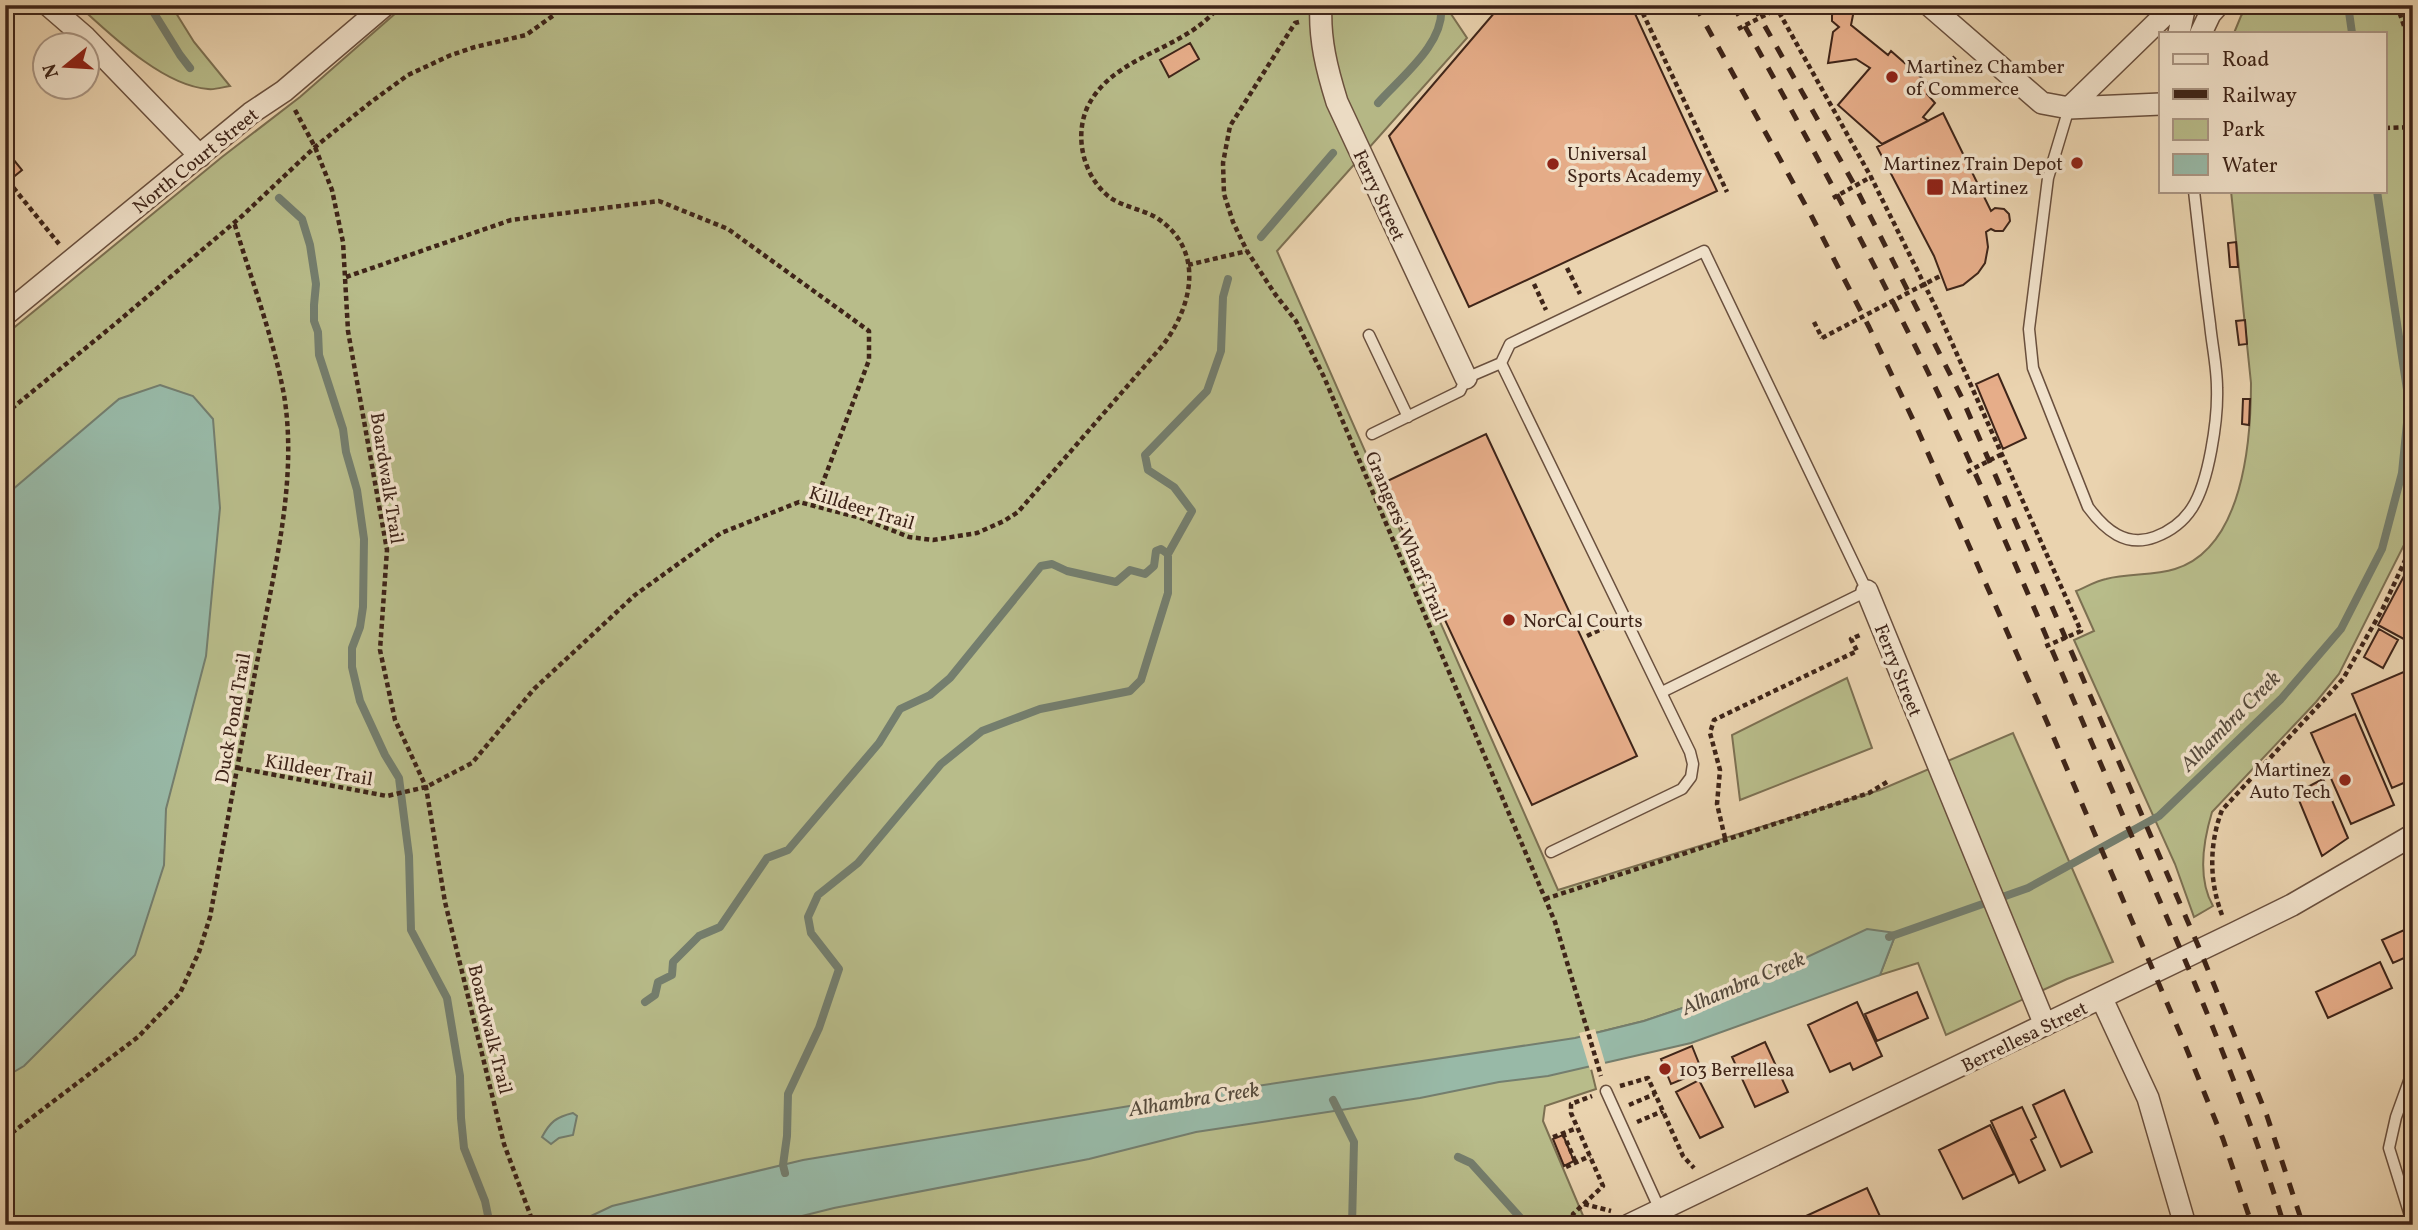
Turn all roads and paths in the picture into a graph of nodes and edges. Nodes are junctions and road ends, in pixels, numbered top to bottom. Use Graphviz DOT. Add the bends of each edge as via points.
graph roads {
  1 [pos="48,5"];
  2 [pos="385,5"];
  3 [pos="561,5"];
  4 [pos="1220,5"];
  5 [pos="1321,5"];
  6 [pos="1639,5"];
  7 [pos="1929,5"];
  8 [pos="2175,5"];
  9 [pos="2185,5"];
  10 [pos="2218,5"];
  11 [pos="2396,5"];
  12 [pos="1776,7"];
  13 [pos="1301,21"];
  14 [pos="1738,29"];
  15 [pos="2179,32"];
  16 [pos="2201,32"];
  17 [pos="2413,53"];
  18 [pos="291,103"];
  19 [pos="2159,104"];
  20 [pos="2069,108"];
  21 [pos="2412,127"];
  22 [pos="2386,128"];
  23 [pos="315,147"];
  24 [pos="200,156"];
  25 [pos="1871,177"];
  26 [pos="8,181"];
  27 [pos="1727,192"];
  28 [pos="2194,192"];
  29 [pos="1833,198"];
  30 [pos="234,222"];
  31 [pos="1247,251"];
  32 [pos="72,261"];
  33 [pos="1188,265"];
  34 [pos="1567,268"];
  35 [pos="1942,275"];
  36 [pos="346,277"];
  37 [pos="1534,284"];
  38 [pos="1586,307"];
  39 [pos="5,316"];
  40 [pos="1814,322"];
  41 [pos="1553,323"];
  42 [pos="1369,335"];
  43 [pos="1502,363"];
  44 [pos="1466,378"];
  45 [pos="5,414"];
  46 [pos="1408,417"];
  47 [pos="1372,434"];
  48 [pos="2002,454"];
  49 [pos="1967,472"];
  50 [pos="814,506"];
  51 [pos="2413,543"];
  52 [pos="1867,591"];
  53 [pos="1864,634"];
  54 [pos="2044,647"];
  55 [pos="1661,692"];
  56 [pos="238,768"];
  57 [pos="1887,782"];
  58 [pos="426,787"];
  59 [pos="2413,835"];
  60 [pos="1725,838"];
  61 [pos="1550,852"];
  62 [pos="1545,899"];
  63 [pos="2223,919"];
  64 [pos="2102,999"];
  65 [pos="2045,1025"];
  66 [pos="2413,1070"];
  67 [pos="1605,1088"];
  68 [pos="1655,1094"];
  69 [pos="1615,1111"];
  70 [pos="1663,1111"];
  71 [pos="1577,1128"];
  72 [pos="1623,1128"];
  73 [pos="1563,1133"];
  74 [pos="1553,1137"];
  75 [pos="5,1138"];
  76 [pos="1590,1156"];
  77 [pos="1576,1163"];
  78 [pos="1566,1167"];
  79 [pos="1603,1186"];
  80 [pos="1660,1210"];
  81 [pos="534,1225"];
  82 [pos="1573,1225"];
  83 [pos="1629,1225"];
  84 [pos="2185,1225"];
  85 [pos="2413,1225"];
  1 -- 24 [label="street"];
  2 -- 24 [label="street, North Court Street"];
  3 -- 23 [label="path" via="526,35 475,47 408,75"];
  4 -- 33 [label="path, Killdeer Trail" via="1202,25 1110,78 1086,110 1082,129 1087,166 1096,183 1110,198 1169,227 1186,252"];
  5 -- 44 [label="street, Ferry Street" via="1322,43 1337,102"];
  6 -- 27 [label="path"];
  7 -- 20 [label="street" via="2042,103"];
  8 -- 20 [label="street"];
  9 -- 15 [label="street"];
  10 -- 16 [label="street"];
  11 -- 17 [label="path"];
  12 -- 14 [label="path"];
  12 -- 25 [label="path"];
  13 -- 31 [label="path, Grangers' Wharf Trail" via="1295,23 1230,126 1225,145 1224,194"];
  18 -- 23 [label="path, Boardwalk Trail"];
  19 -- 20 [label="street"];
  20 -- 28 [label="lane" via="2048,178 2029,329 2032,355 2088,507 2119,538 2151,539 2177,526 2193,506 2206,470 2217,387"];
  21 -- 22 [label="path"];
  23 -- 30 [label="path"];
  23 -- 36 [label="path, Boardwalk Trail" via="332,190"];
  24 -- 32 [label="street, North Court Street"];
  25 -- 29 [label="path"];
  25 -- 48 [label="path" via="1940,314"];
  26 -- 32 [label="path"];
  30 -- 45 [label="path"];
  30 -- 56 [label="path, Duck Pond Trail" via="284,396 288,443 288,480"];
  31 -- 33 [label="path"];
  31 -- 62 [label="path, Grangers' Wharf Trail" via="1296,321 1325,377"];
  32 -- 39 [label="street, North Court Street"];
  33 -- 50 [label="path, Killdeer Trail" via="1186,305 1177,326 1018,512 977,533 933,540 909,537"];
  34 -- 38 [label="path"];
  35 -- 40 [label="path, bridge" via="1822,338"];
  36 -- 50 [label="path" via="511,219 659,201 728,229 869,331 869,360"];
  36 -- 58 [label="path, Boardwalk Trail" via="348,331 387,550 380,649 395,720"];
  37 -- 41 [label="path"];
  38 -- 41 [label="lane"];
  38 -- 52 [label="lane" via="1704,251"];
  41 -- 43 [label="lane" via="1510,344"];
  42 -- 46 [label="lane"];
  43 -- 44 [label="lane"];
  43 -- 55 [label="lane"];
  44 -- 46 [label="lane" via="1460,391"];
  46 -- 47 [label="lane"];
  48 -- 49 [label="path"];
  48 -- 54 [label="path" via="2081,631"];
  50 -- 58 [label="path, Killdeer Trail" via="799,502 721,533 635,595 534,689 472,763"];
  51 -- 63 [label="path" via="2343,679 2221,810 2213,833 2212,868 2214,894"];
  52 -- 55 [label="lane"];
  52 -- 65 [label="street, Ferry Street"];
  53 -- 60 [label="path" via="1851,639 1857,651 1714,720 1710,733 1720,770 1717,804"];
  55 -- 61 [label="lane" via="1690,752 1691,777 1682,789"];
  56 -- 58 [label="path, Killdeer Trail" via="387,796"];
  56 -- 75 [label="path, Duck Pond Trail" via="210,917 186,985 138,1037"];
  57 -- 60 [label="path" via="1869,793"];
  58 -- 81 [label="path, Boardwalk Trail" via="445,902 504,1144"];
  59 -- 64 [label="street, Berrellesa Street" via="2292,905"];
  60 -- 62 [label="path"];
  62 -- 67 [label="path, Grangers' Wharf Trail"];
  64 -- 65 [label="street, Berrellesa Street"];
  64 -- 84 [label="street" via="2148,1098"];
  65 -- 80 [label="street, Berrellesa Street"];
  66 -- 85 [label="lane" via="2389,1148"];
  67 -- 69 [label="lane"];
  68 -- 69 [label="path"];
  69 -- 72 [label="lane"];
  70 -- 72 [label="path"];
  71 -- 73 [label="path"];
  72 -- 80 [label="lane"];
  73 -- 74 [label="path"];
  73 -- 77 [label="path"];
  76 -- 77 [label="path"];
  77 -- 78 [label="path"];
  79 -- 82 [label="path" via="1573,1214"];
  80 -- 83 [label="street, Berrellesa Street"];
}
